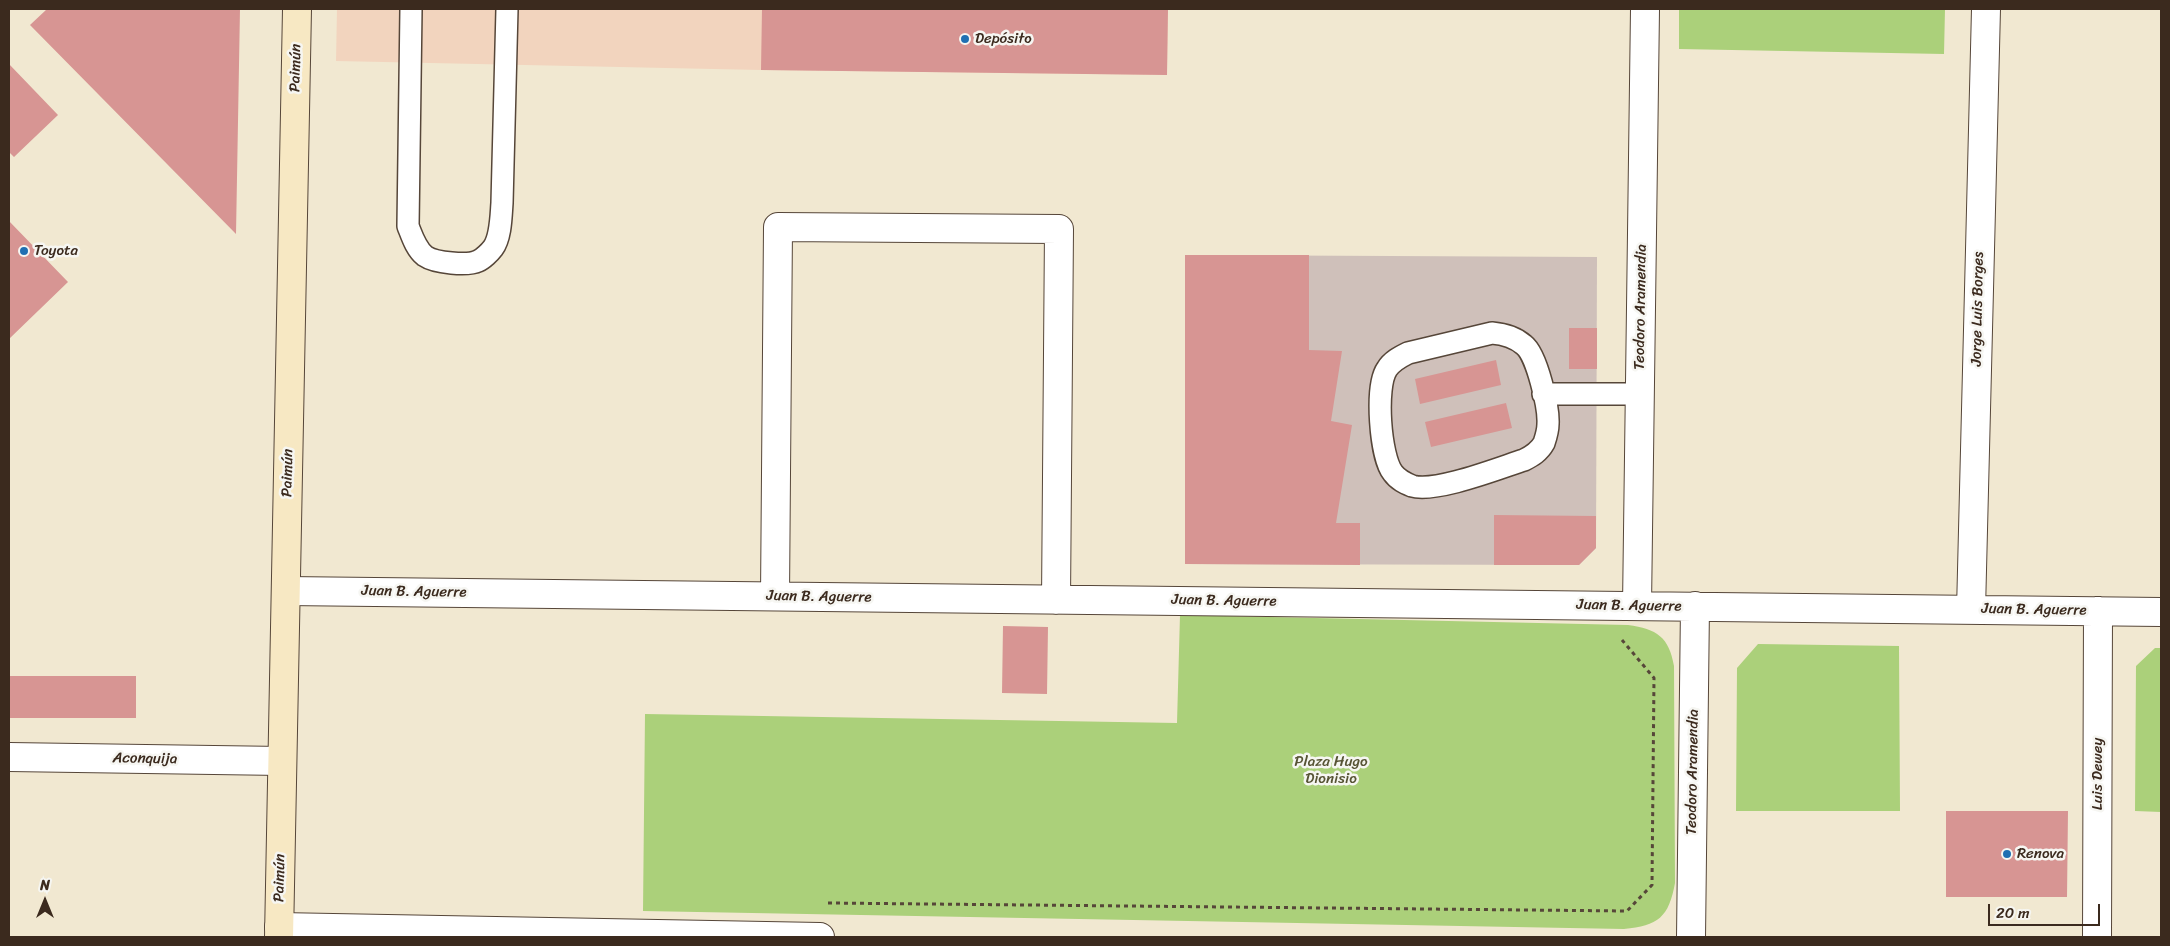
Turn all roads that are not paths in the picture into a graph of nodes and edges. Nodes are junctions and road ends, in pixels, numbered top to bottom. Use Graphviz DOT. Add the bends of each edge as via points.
graph roads {
  1 [pos="297,9"];
  2 [pos="411,9"];
  3 [pos="506,9"];
  4 [pos="1646,9"];
  5 [pos="1986,9"];
  6 [pos="1543,394"];
  7 [pos="1640,394"];
  8 [pos="286,591"];
  9 [pos="775,596"];
  10 [pos="1056,600"];
  11 [pos="1636,606"];
  12 [pos="1695,606"];
  13 [pos="1971,610"];
  14 [pos="2098,611"];
  15 [pos="2161,612"];
  16 [pos="9,757"];
  17 [pos="282,761"];
  18 [pos="279,932"];
  19 [pos="639,936"];
  20 [pos="820,937"];
  21 [pos="1691,937"];
  22 [pos="2097,937"];
  1 -- 8 [label="street, Paimún"];
  2 -- 3 [label="lane" via="408,226 415,243 426,256 441,262 457,263 478,261 494,247 499,228"];
  4 -- 7 [label="street, Teodoro Aramendia"];
  5 -- 13 [label="street, Jorge Luis Borges"];
  6 -- 6 [label="lane" via="1532,354 1515,338 1502,334 1482,335 1408,353 1386,369 1381,381 1387,463 1403,482 1428,487 1524,460 1536,454 1547,434"];
  6 -- 7 [label="lane"];
  7 -- 11 [label="street, Teodoro Aramendia"];
  8 -- 9 [label="street, Juan B. Aguerre"];
  8 -- 17 [label="street, Paimún"];
  9 -- 10 [label="street, Juan B. Aguerre"];
  9 -- 10 [label="street" via="778,227 1059,229"];
  10 -- 11 [label="street, Juan B. Aguerre"];
  11 -- 12 [label="street, Juan B. Aguerre"];
  12 -- 13 [label="street, Juan B. Aguerre"];
  12 -- 21 [label="street, Teodoro Aramendia"];
  13 -- 14 [label="street, Juan B. Aguerre"];
  14 -- 15 [label="street, Juan B. Aguerre"];
  14 -- 22 [label="street, Luis Dewey"];
  16 -- 17 [label="street, Aconquija"];
  17 -- 18 [label="street, Paimún"];
  18 -- 19 [label="street"];
  19 -- 20 [label="street"];
}
